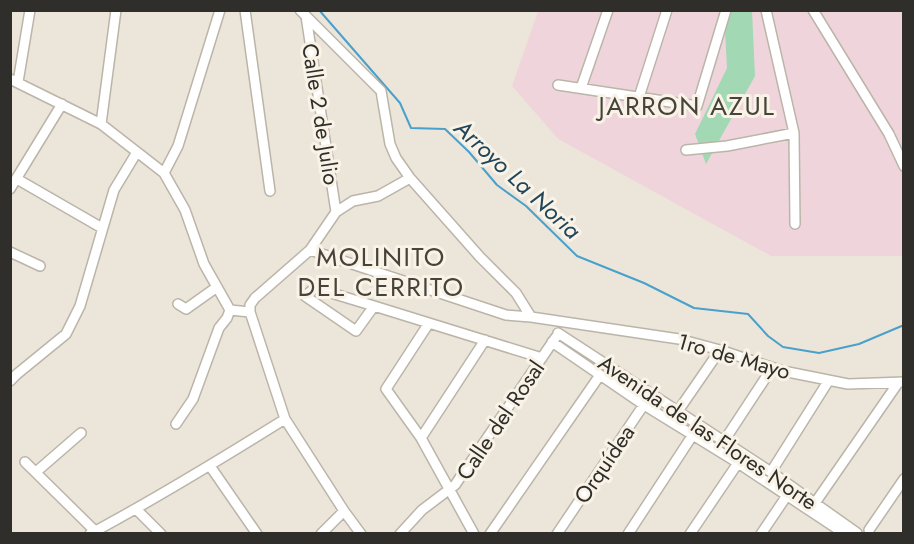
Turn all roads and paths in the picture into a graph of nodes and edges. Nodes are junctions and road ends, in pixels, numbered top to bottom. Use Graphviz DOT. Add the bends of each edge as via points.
graph roads {
  1 [pos="30,10"];
  2 [pos="116,10"];
  3 [pos="220,10"];
  4 [pos="245,10"];
  5 [pos="608,10"];
  6 [pos="666,10"];
  7 [pos="726,10"];
  8 [pos="766,10"];
  9 [pos="813,10"];
  10 [pos="303,14"];
  11 [pos="14,81"];
  12 [pos="558,85"];
  13 [pos="581,88"];
  14 [pos="639,97"];
  15 [pos="62,104"];
  16 [pos="101,124"];
  17 [pos="794,133"];
  18 [pos="686,150"];
  19 [pos="137,152"];
  20 [pos="903,166"];
  21 [pos="164,173"];
  22 [pos="410,178"];
  23 [pos="17,179"];
  24 [pos="10,189"];
  25 [pos="270,191"];
  26 [pos="336,212"];
  27 [pos="795,224"];
  28 [pos="102,228"];
  29 [pos="310,250"];
  30 [pos="10,252"];
  31 [pos="40,266"];
  32 [pos="217,287"];
  33 [pos="178,304"];
  34 [pos="374,306"];
  35 [pos="230,310"];
  36 [pos="250,312"];
  37 [pos="531,317"];
  38 [pos="564,322"];
  39 [pos="429,323"];
  40 [pos="558,333"];
  41 [pos="485,340"];
  42 [pos="552,342"];
  43 [pos="720,350"];
  44 [pos="542,358"];
  45 [pos="772,368"];
  46 [pos="600,375"];
  47 [pos="829,380"];
  48 [pos="10,381"];
  49 [pos="901,382"];
  50 [pos="651,394"];
  51 [pos="644,405"];
  52 [pos="678,411"];
  53 [pos="285,419"];
  54 [pos="176,424"];
  55 [pos="700,425"];
  56 [pos="81,433"];
  57 [pos="693,434"];
  58 [pos="421,438"];
  59 [pos="724,441"];
  60 [pos="26,462"];
  61 [pos="738,463"];
  62 [pos="210,466"];
  63 [pos="36,472"];
  64 [pos="771,472"];
  65 [pos="903,479"];
  66 [pos="903,488"];
  67 [pos="449,490"];
  68 [pos="790,491"];
  69 [pos="815,503"];
  70 [pos="136,509"];
  71 [pos="344,511"];
  72 [pos="93,532"];
  73 [pos="872,532"];
  74 [pos="856,533"];
  75 [pos="161,534"];
  76 [pos="257,534"];
  77 [pos="321,534"];
  78 [pos="361,534"];
  79 [pos="400,534"];
  80 [pos="474,534"];
  81 [pos="490,534"];
  82 [pos="557,534"];
  83 [pos="628,534"];
  84 [pos="690,534"];
  85 [pos="761,534"];
  86 [pos="845,534"];
  1 -- 11 [label="street"];
  2 -- 16 [label="street"];
  3 -- 21 [label="street" via="178,147"];
  4 -- 25 [label="street"];
  5 -- 13 [label="street"];
  6 -- 14 [label="street"];
  7 -- 14 [label="street" via="697,106"];
  8 -- 17 [label="street"];
  9 -- 20 [label="street" via="889,134"];
  10 -- 22 [label="street" via="381,92 390,144"];
  10 -- 26 [label="street, Calle 2 de Julio"];
  11 -- 15 [label="street"];
  12 -- 13 [label="street"];
  13 -- 14 [label="street"];
  15 -- 16 [label="street"];
  15 -- 23 [label="street"];
  16 -- 19 [label="street"];
  17 -- 18 [label="street"];
  17 -- 27 [label="street"];
  19 -- 21 [label="street"];
  19 -- 28 [label="street" via="114,190"];
  21 -- 32 [label="street" via="185,210 204,264"];
  22 -- 26 [label="street"];
  22 -- 37 [label="street" via="516,293"];
  23 -- 24 [label="street"];
  23 -- 28 [label="street"];
  26 -- 29 [label="street"];
  28 -- 48 [label="street" via="80,306 66,334"];
  29 -- 36 [label="street" via="255,298"];
  29 -- 37 [label="street" via="506,315"];
  30 -- 31 [label="street"];
  32 -- 33 [label="street" via="186,309"];
  32 -- 35 [label="street"];
  34 -- 34 [label="street" via="315,288 305,296 356,331"];
  34 -- 39 [label="street"];
  35 -- 36 [label="street"];
  35 -- 54 [label="street" via="219,328 193,399"];
  36 -- 53 [label="street"];
  37 -- 38 [label="street"];
  38 -- 40 [label="street, Calle del Rosal"];
  38 -- 43 [label="street, 1ro de Mayo" via="679,339"];
  39 -- 41 [label="street"];
  39 -- 58 [label="street" via="386,389"];
  40 -- 42 [label="street, Calle del Rosal"];
  40 -- 50 [label="street, Avenida de las Flores Norte"];
  41 -- 44 [label="street"];
  41 -- 58 [label="street"];
  42 -- 44 [label="street, Calle del Rosal"];
  42 -- 46 [label="street, Avenida de las Flores Norte"];
  43 -- 45 [label="street, 1ro de Mayo"];
  43 -- 52 [label="street"];
  44 -- 67 [label="street, Calle del Rosal"];
  45 -- 47 [label="street, 1ro de Mayo"];
  45 -- 59 [label="street"];
  46 -- 51 [label="street, Avenida de las Flores Norte"];
  46 -- 81 [label="street"];
  47 -- 49 [label="street, 1ro de Mayo" via="848,384"];
  47 -- 64 [label="street"];
  49 -- 69 [label="street"];
  50 -- 51 [label="street, Orquídea"];
  50 -- 52 [label="street, Avenida de las Flores Norte"];
  51 -- 57 [label="street, Avenida de las Flores Norte"];
  51 -- 82 [label="street, Orquídea"];
  52 -- 55 [label="street, Avenida de las Flores Norte"];
  53 -- 62 [label="street"];
  53 -- 71 [label="street"];
  55 -- 57 [label="street"];
  55 -- 59 [label="street, Avenida de las Flores Norte"];
  56 -- 63 [label="street"];
  57 -- 61 [label="street, Avenida de las Flores Norte"];
  57 -- 83 [label="street"];
  58 -- 67 [label="street"];
  59 -- 64 [label="street, Avenida de las Flores Norte"];
  60 -- 63 [label="street"];
  61 -- 68 [label="street, Avenida de las Flores Norte"];
  61 -- 84 [label="street"];
  62 -- 70 [label="street"];
  62 -- 76 [label="street"];
  63 -- 72 [label="street"];
  64 -- 68 [label="street, Avenida de las Flores Norte"];
  65 -- 73 [label="street"];
  66 -- 73 [label="street"];
  67 -- 79 [label="street, Calle del Rosal" via="422,510"];
  67 -- 80 [label="street"];
  68 -- 69 [label="street, Avenida de las Flores Norte"];
  68 -- 85 [label="street"];
  68 -- 86 [label="street, Avenida de las Flores Norte"];
  69 -- 74 [label="street, Avenida de las Flores Norte"];
  70 -- 72 [label="street"];
  70 -- 75 [label="street"];
  71 -- 77 [label="street"];
  71 -- 78 [label="street"];
  73 -- 74 [label="street"];
}
